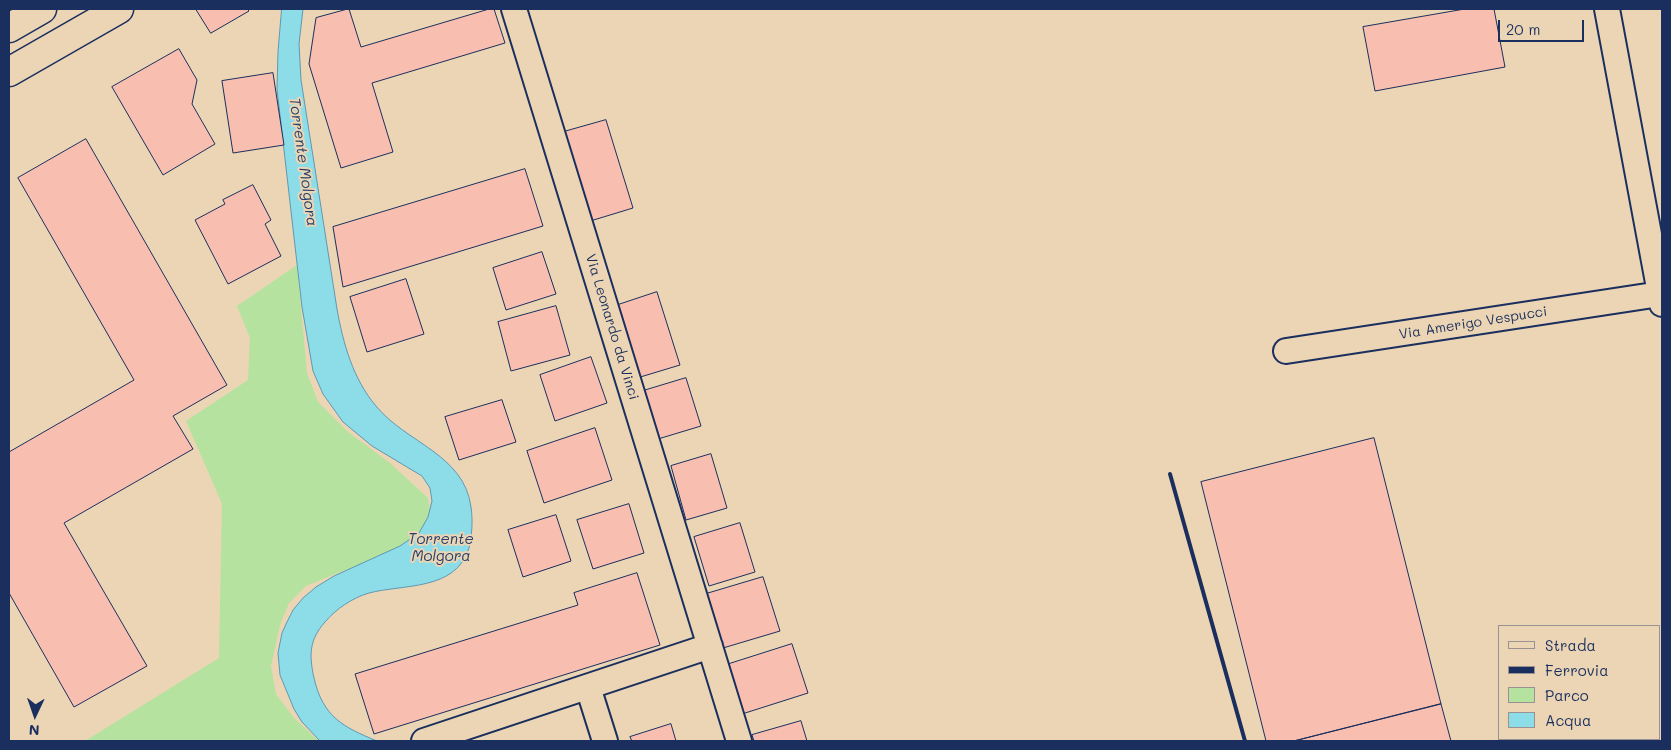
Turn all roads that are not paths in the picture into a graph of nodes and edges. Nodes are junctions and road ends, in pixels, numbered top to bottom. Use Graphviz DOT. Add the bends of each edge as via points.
graph roads {
  1 [pos="42,9"];
  2 [pos="119,9"];
  3 [pos="514,9"];
  4 [pos="1607,9"];
  5 [pos="9,28"];
  6 [pos="9,72"];
  7 [pos="1661,299"];
  8 [pos="1286,351"];
  9 [pos="710,646"];
  10 [pos="588,687"];
  11 [pos="424,741"];
  12 [pos="605,741"];
  13 [pos="739,741"];
  1 -- 5 [label="street"];
  2 -- 6 [label="street"];
  3 -- 9 [label="street, Via Leonardo da Vinci"];
  4 -- 7 [label="street, Via Amerigo Vespucci"];
  7 -- 8 [label="street, Via Amerigo Vespucci"];
  9 -- 10 [label="street"];
  9 -- 13 [label="street, Via Leonardo da Vinci"];
  10 -- 11 [label="street"];
  10 -- 12 [label="street"];
}
